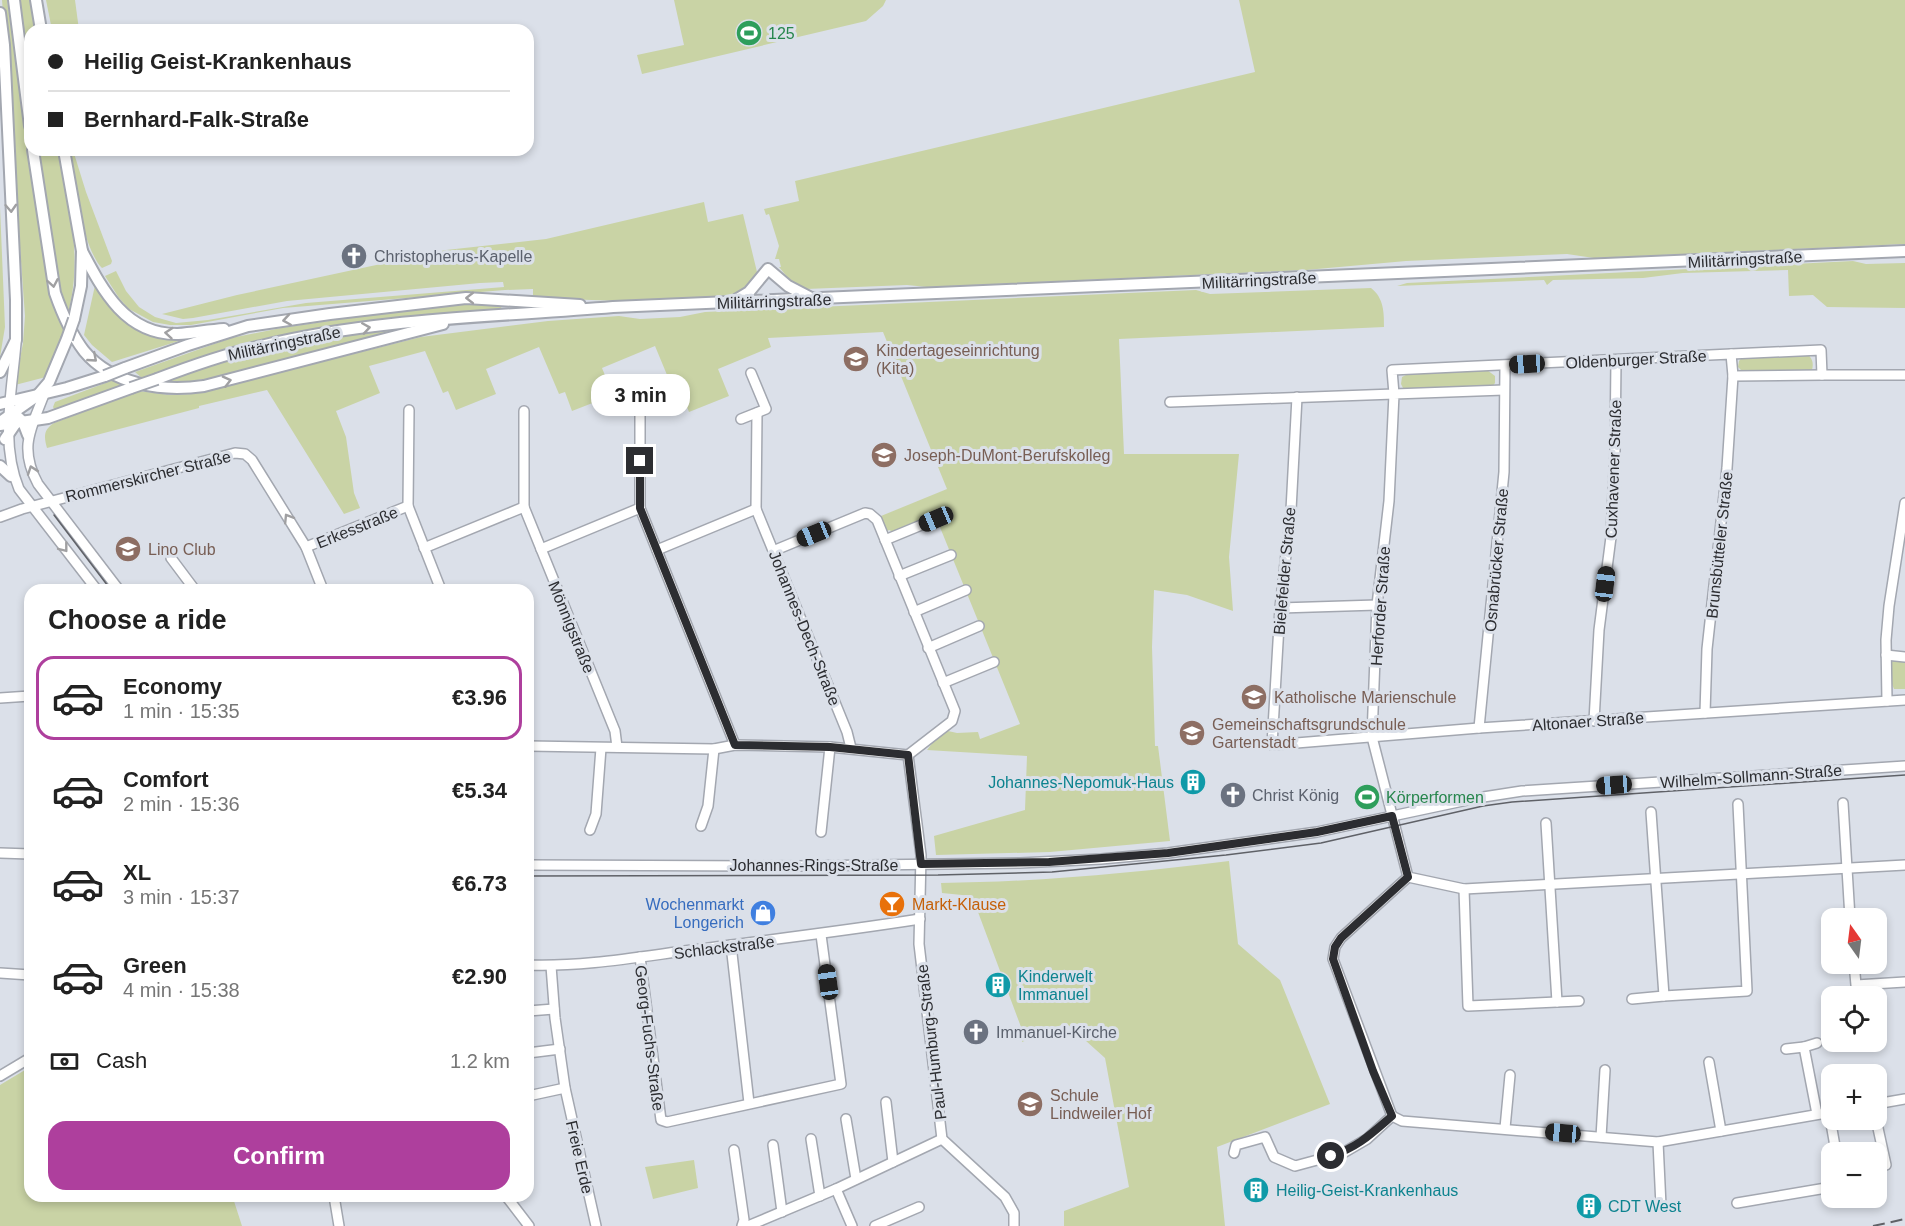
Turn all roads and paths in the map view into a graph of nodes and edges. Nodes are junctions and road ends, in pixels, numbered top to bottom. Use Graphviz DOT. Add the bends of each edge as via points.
graph roads {
  1 [pos="14,0"];
  2 [pos="36,0"];
  3 [pos="0,14"];
  4 [pos="40,24"];
  5 [pos="24,79"];
  6 [pos="34,156"];
  7 [pos="65,156"];
  8 [pos="82,251"];
  9 [pos="1905,251"];
  10 [pos="813,299"];
  11 [pos="512,300"];
  12 [pos="732,302"];
  13 [pos="613,307"];
  14 [pos="513,316"];
  15 [pos="460,319"];
  16 [pos="248,326"];
  17 [pos="16,340"];
  18 [pos="1731,354"];
  19 [pos="1616,360"];
  20 [pos="1505,366"];
  21 [pos="0,372"];
  22 [pos="751,373"];
  23 [pos="1822,375"];
  24 [pos="1905,375"];
  25 [pos="1733,376"];
  26 [pos="1504,390"];
  27 [pos="1394,394"];
  28 [pos="41,397"];
  29 [pos="1297,397"];
  30 [pos="1170,402"];
  31 [pos="409,410"];
  32 [pos="524,411"];
  33 [pos="640,413"];
  34 [pos="757,413"];
  35 [pos="8,415"];
  36 [pos="35,419"];
  37 [pos="741,419"];
  38 [pos="28,435"];
  39 [pos="5,440"];
  40 [pos="0,466"];
  41 [pos="11,476"];
  42 [pos="51,501"];
  43 [pos="1905,504"];
  44 [pos="32,506"];
  45 [pos="408,506"];
  46 [pos="524,507"];
  47 [pos="640,508"];
  48 [pos="756,509"];
  49 [pos="1,518"];
  50 [pos="936,519"];
  51 [pos="885,540"];
  52 [pos="306,547"];
  53 [pos="424,548"];
  54 [pos="541,549"];
  55 [pos="657,550"];
  56 [pos="773,551"];
  57 [pos="951,555"];
  58 [pos="171,558"];
  59 [pos="899,576"];
  60 [pos="92,584"];
  61 [pos="114,584"];
  62 [pos="190,584"];
  63 [pos="321,584"];
  64 [pos="439,584"];
  65 [pos="966,590"];
  66 [pos="1377,605"];
  67 [pos="1280,608"];
  68 [pos="914,612"];
  69 [pos="979,626"];
  70 [pos="928,648"];
  71 [pos="1886,655"];
  72 [pos="1905,657"];
  73 [pos="994,662"];
  74 [pos="943,684"];
  75 [pos="24,696"];
  76 [pos="0,698"];
  77 [pos="1887,700"];
  78 [pos="1905,700"];
  79 [pos="1705,713"];
  80 [pos="1594,721"];
  81 [pos="1479,728"];
  82 [pos="1372,737"];
  83 [pos="735,745"];
  84 [pos="1272,745"];
  85 [pos="534,746"];
  86 [pos="617,747"];
  87 [pos="830,747"];
  88 [pos="602,748"];
  89 [pos="851,748"];
  90 [pos="714,749"];
  91 [pos="908,755"];
  92 [pos="1905,766"];
  93 [pos="1843,803"];
  94 [pos="1738,804"];
  95 [pos="1651,812"];
  96 [pos="1392,816"];
  97 [pos="1546,823"];
  98 [pos="701,826"];
  99 [pos="590,830"];
  100 [pos="821,832"];
  101 [pos="1243,843"];
  102 [pos="0,854"];
  103 [pos="24,854"];
  104 [pos="921,864"];
  105 [pos="534,865"];
  106 [pos="1905,865"];
  107 [pos="1847,868"];
  108 [pos="1742,874"];
  109 [pos="1408,877"];
  110 [pos="1656,878"];
  111 [pos="1549,885"];
  112 [pos="1464,889"];
  113 [pos="1850,908"];
  114 [pos="920,919"];
  115 [pos="821,935"];
  116 [pos="731,945"];
  117 [pos="640,957"];
  118 [pos="534,965"];
  119 [pos="552,966"];
  120 [pos="0,973"];
  121 [pos="1855,974"];
  122 [pos="24,975"];
  123 [pos="1905,982"];
  124 [pos="1664,996"];
  125 [pos="1632,999"];
  126 [pos="1579,1001"];
  127 [pos="1557,1002"];
  128 [pos="554,1009"];
  129 [pos="534,1011"];
  130 [pos="1817,1042"];
  131 [pos="1804,1047"];
  132 [pos="560,1049"];
  133 [pos="1786,1049"];
  134 [pos="534,1052"];
  135 [pos="24,1062"];
  136 [pos="1709,1062"];
  137 [pos="1605,1070"];
  138 [pos="1510,1075"];
  139 [pos="0,1076"];
  140 [pos="565,1088"];
  141 [pos="534,1095"];
  142 [pos="1905,1099"];
  143 [pos="886,1102"];
  144 [pos="1887,1102"];
  145 [pos="749,1103"];
  146 [pos="1821,1113"];
  147 [pos="1817,1114"];
  148 [pos="1392,1116"];
  149 [pos="846,1119"];
  150 [pos="1505,1128"];
  151 [pos="1721,1131"];
  152 [pos="1601,1137"];
  153 [pos="811,1138"];
  154 [pos="942,1139"];
  155 [pos="1658,1142"];
  156 [pos="772,1145"];
  157 [pos="735,1150"];
  158 [pos="1234,1153"];
  159 [pos="893,1162"];
  160 [pos="856,1179"];
  161 [pos="836,1189"];
  162 [pos="1821,1189"];
  163 [pos="820,1196"];
  164 [pos="335,1202"];
  165 [pos="511,1202"];
  166 [pos="1737,1203"];
  167 [pos="1661,1206"];
  168 [pos="919,1207"];
  169 [pos="782,1212"];
  170 [pos="339,1226"];
  171 [pos="529,1226"];
  172 [pos="596,1226"];
  173 [pos="742,1226"];
  174 [pos="748,1226"];
  175 [pos="852,1226"];
  176 [pos="875,1226"];
  177 [pos="1014,1226"];
  1 -- 5 [label="main road"];
  2 -- 4 [label="main road"];
  3 -- 17 [label="main road, one-way"];
  6 -- 15 [label="main road, one-way" via="61,310 86,352 108,371 129,380 169,389 204,386"];
  7 -- 8 [label="main road"];
  16 -- 8 [label="main road, one-way" via="178,334 143,327 116,307"];
  8 -- 28 [label="main road, bridge" via="75,319"];
  9 -- 10 [label="main road, Militärringstraße"];
  10 -- 12 [label="main road, Militärringstraße"];
  10 -- 12 [label="main road" via="768,270 758,284"];
  11 -- 13 [label="main road, Militärringstraße"];
  11 -- 14 [label="main road"];
  11 -- 16 [label="main road, Militärringstraße, one-way" via="428,301"];
  12 -- 13 [label="main road, Militärringstraße"];
  13 -- 14 [label="main road, Militärringstraße"];
  14 -- 15 [label="main road, Militärringstraße"];
  36 -- 15 [label="main road, Militärringstraße, one-way, bridge" via="48,418 216,357 287,340 392,323"];
  16 -- 28 [label="main road, Militärringstraße, bridge"];
  17 -- 21 [label="main road"];
  17 -- 35 [label="street"];
  18 -- 19 [label="street, Oldenburger Straße"];
  18 -- 23 [label="street, Oldenburger Straße" via="1821,350"];
  18 -- 25 [label="street, Oldenburger Straße"];
  19 -- 20 [label="street, Oldenburger Straße"];
  19 -- 80 [label="street, Cuxhavener Straße" via="1611,537 1599,630"];
  20 -- 26 [label="street"];
  20 -- 27 [label="street, Oldenburger Straße" via="1392,370"];
  22 -- 34 [label="street, Johannes-Dech-Straße" via="766,409"];
  23 -- 24 [label="street"];
  23 -- 25 [label="street"];
  25 -- 79 [label="street, Brunsbütteler Straße" via="1707,649"];
  26 -- 27 [label="street"];
  26 -- 81 [label="street, Osnabrücker Straße" via="1504,472"];
  27 -- 29 [label="street"];
  27 -- 66 [label="street, Herforder Straße" via="1389,501"];
  28 -- 35 [label="main road, Militärringstraße"];
  28 -- 35 [label="main road"];
  28 -- 36 [label="street"];
  29 -- 30 [label="street"];
  29 -- 67 [label="street, Bielefelder Straße"];
  31 -- 45 [label="street, Erkesstraße"];
  32 -- 46 [label="street, Mönnigstraße"];
  33 -- 47 [label="street"];
  34 -- 37 [label="street"];
  34 -- 48 [label="street, Johannes-Dech-Straße"];
  35 -- 36 [label="main road, Militärringstraße"];
  35 -- 38 [label="main road"];
  35 -- 39 [label="main road"];
  36 -- 38 [label="street"];
  42 -- 38 [label="street, one-way" via="32,473"];
  39 -- 41 [label="street"];
  40 -- 41 [label="main road"];
  41 -- 44 [label="street"];
  42 -- 44 [label="street, Rommerskircher Straße"];
  52 -- 42 [label="street, Rommerskircher Straße, one-way" via="245,454 235,453"];
  42 -- 61 [label="street"];
  43 -- 71 [label="street" via="1888,606"];
  44 -- 49 [label="street, Rommerskircher Straße"];
  44 -- 60 [label="street, one-way"];
  45 -- 52 [label="street, Erkesstraße"];
  45 -- 53 [label="street, Erkesstraße"];
  46 -- 53 [label="street"];
  46 -- 54 [label="street, Mönnigstraße"];
  47 -- 54 [label="street"];
  47 -- 55 [label="street"];
  48 -- 55 [label="street"];
  48 -- 56 [label="street, Johannes-Dech-Straße"];
  50 -- 51 [label="street"];
  51 -- 56 [label="street" via="877,520 865,513"];
  51 -- 59 [label="street"];
  52 -- 63 [label="street"];
  53 -- 64 [label="street, Erkesstraße"];
  54 -- 86 [label="street, Mönnigstraße" via="615,731"];
  55 -- 83 [label="street"];
  56 -- 89 [label="street, Johannes-Dech-Straße"];
  57 -- 59 [label="street"];
  58 -- 62 [label="street"];
  59 -- 68 [label="street"];
  65 -- 68 [label="street"];
  66 -- 67 [label="street"];
  66 -- 82 [label="street, Herforder Straße"];
  67 -- 84 [label="street, Bielefelder Straße"];
  68 -- 70 [label="street"];
  69 -- 70 [label="street"];
  70 -- 74 [label="street"];
  71 -- 72 [label="street"];
  71 -- 77 [label="street"];
  73 -- 74 [label="street"];
  74 -- 91 [label="street" via="954,717"];
  75 -- 76 [label="street"];
  77 -- 78 [label="street, Altonaer Straße"];
  77 -- 79 [label="street, Altonaer Straße"];
  79 -- 80 [label="street, Altonaer Straße"];
  80 -- 81 [label="street, Altonaer Straße"];
  81 -- 82 [label="street, Altonaer Straße"];
  82 -- 84 [label="street, Altonaer Straße"];
  82 -- 96 [label="street, Herforder Straße"];
  83 -- 87 [label="street"];
  83 -- 90 [label="street"];
  85 -- 88 [label="street"];
  86 -- 88 [label="street"];
  86 -- 90 [label="street"];
  87 -- 89 [label="street"];
  87 -- 100 [label="street"];
  88 -- 99 [label="street" via="596,814"];
  89 -- 91 [label="street"];
  90 -- 98 [label="street" via="708,806"];
  91 -- 104 [label="street, Paul-Humburg-Straße"];
  92 -- 96 [label="street, Wilhelm-Sollmann-Straße" via="1522,791"];
  93 -- 107 [label="street"];
  94 -- 108 [label="street"];
  95 -- 110 [label="street"];
  96 -- 101 [label="street, Wilhelm-Sollmann-Straße"];
  96 -- 109 [label="street, Herforder Straße"];
  97 -- 111 [label="street"];
  101 -- 104 [label="street, Johannes-Rings-Straße" via="1101,859"];
  102 -- 103 [label="street"];
  104 -- 105 [label="street, Johannes-Rings-Straße"];
  104 -- 114 [label="street, Paul-Humburg-Straße"];
  106 -- 107 [label="street"];
  107 -- 108 [label="street"];
  107 -- 113 [label="street"];
  108 -- 110 [label="street"];
  108 -- 124 [label="street" via="1747,991"];
  109 -- 112 [label="street"];
  109 -- 148 [label="street" via="1341,938 1333,959"];
  110 -- 111 [label="street"];
  110 -- 124 [label="street"];
  111 -- 112 [label="street"];
  111 -- 127 [label="street"];
  112 -- 127 [label="street" via="1468,1006"];
  114 -- 115 [label="street, Schlackstraße"];
  114 -- 154 [label="street, Paul-Humburg-Straße"];
  115 -- 116 [label="street, Schlackstraße"];
  115 -- 145 [label="street" via="841,1084"];
  116 -- 117 [label="street, Schlackstraße"];
  116 -- 145 [label="street"];
  117 -- 119 [label="street, Schlackstraße"];
  117 -- 145 [label="street, Georg-Fuchs-Straße" via="661,1120 667,1122"];
  118 -- 119 [label="street, Schlackstraße"];
  119 -- 128 [label="street, Freie Erde"];
  120 -- 122 [label="street"];
  121 -- 123 [label="street" via="1856,985"];
  124 -- 125 [label="street"];
  126 -- 127 [label="street"];
  128 -- 129 [label="street"];
  128 -- 132 [label="street, Freie Erde"];
  130 -- 131 [label="street"];
  131 -- 133 [label="street"];
  131 -- 147 [label="street"];
  132 -- 134 [label="street"];
  132 -- 140 [label="street, Freie Erde"];
  135 -- 139 [label="street"];
  136 -- 151 [label="street"];
  137 -- 152 [label="street"];
  138 -- 150 [label="street"];
  140 -- 141 [label="street"];
  140 -- 172 [label="street, Freie Erde"];
  142 -- 144 [label="street"];
  143 -- 159 [label="street"];
  146 -- 147 [label="street"];
  147 -- 151 [label="street"];
  148 -- 150 [label="street" via="1402,1121"];
  148 -- 158 [label="street" via="1353,1148 1305,1164 1295,1166 1274,1157 1265,1137 1236,1145"];
  149 -- 160 [label="street"];
  150 -- 152 [label="street"];
  151 -- 155 [label="street"];
  152 -- 155 [label="street"];
  153 -- 163 [label="street"];
  154 -- 159 [label="street"];
  154 -- 177 [label="street, Paul-Humburg-Straße" via="1005,1197 1014,1213"];
  155 -- 167 [label="street"];
  156 -- 169 [label="street"];
  157 -- 173 [label="street"];
  159 -- 160 [label="street"];
  160 -- 161 [label="street"];
  161 -- 163 [label="street"];
  161 -- 175 [label="street"];
  162 -- 166 [label="street"];
  163 -- 169 [label="street"];
  164 -- 170 [label="street"];
  165 -- 171 [label="street"];
  168 -- 176 [label="street"];
  169 -- 174 [label="street"];
}
